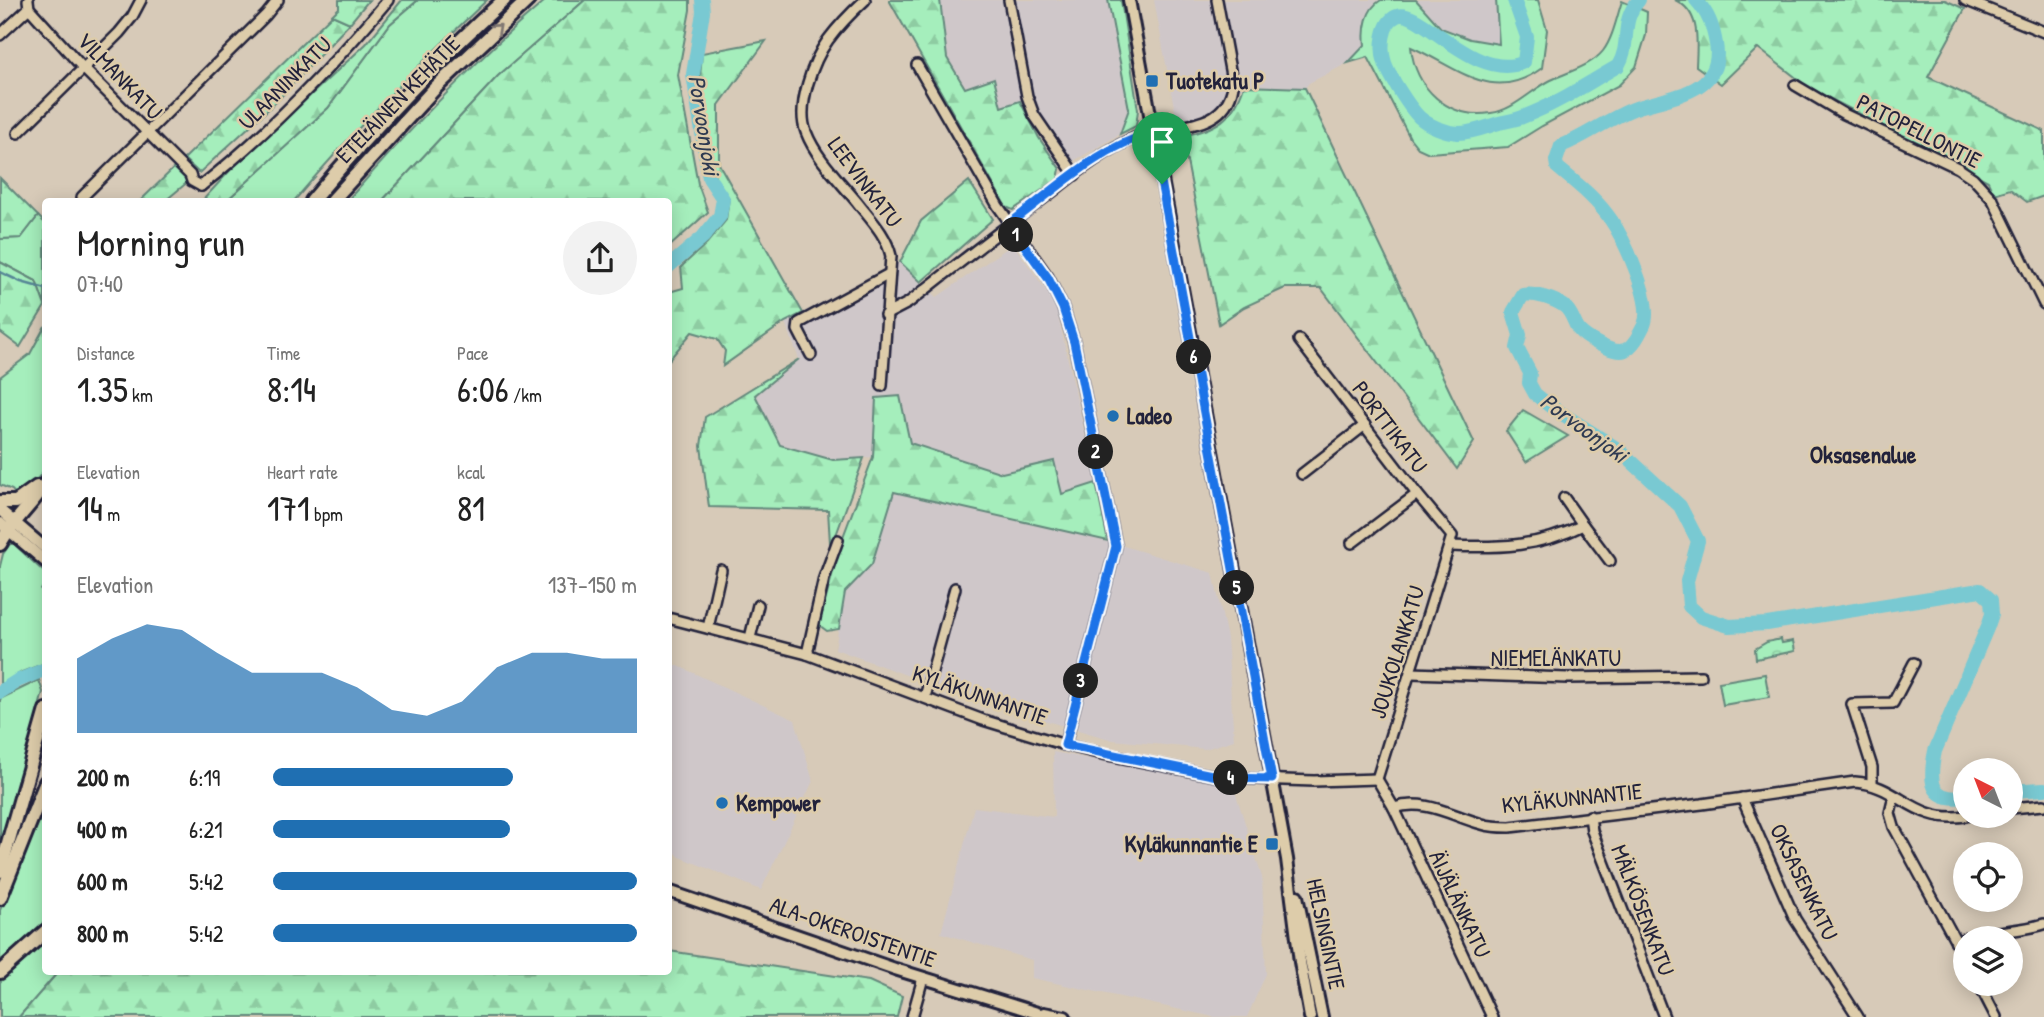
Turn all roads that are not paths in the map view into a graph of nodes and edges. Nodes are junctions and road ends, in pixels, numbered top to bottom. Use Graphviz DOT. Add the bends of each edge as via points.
graph roads {
  1 [pos="141,0"];
  2 [pos="278,0"];
  3 [pos="388,0"];
  4 [pos="504,0"];
  5 [pos="528,0"];
  6 [pos="865,0"];
  7 [pos="1009,0"];
  8 [pos="1129,0"];
  9 [pos="1217,0"];
  10 [pos="1965,0"];
  11 [pos="29,4"];
  12 [pos="2044,32"];
  13 [pos="0,35"];
  14 [pos="917,65"];
  15 [pos="84,69"];
  16 [pos="431,69"];
  17 [pos="1795,85"];
  18 [pos="148,132"];
  19 [pos="18,133"];
  20 [pos="1152,133"];
  21 [pos="1075,175"];
  22 [pos="201,186"];
  23 [pos="82,197"];
  24 [pos="306,198"];
  25 [pos="315,198"];
  26 [pos="335,198"];
  27 [pos="1009,224"];
  28 [pos="889,274"];
  29 [pos="2044,304"];
  30 [pos="886,316"];
  31 [pos="1299,340"];
  32 [pos="811,355"];
  33 [pos="882,386"];
  34 [pos="1364,425"];
  35 [pos="1302,474"];
  36 [pos="42,484"];
  37 [pos="42,486"];
  38 [pos="1417,494"];
  39 [pos="1564,498"];
  40 [pos="0,502"];
  41 [pos="0,510"];
  42 [pos="7,525"];
  43 [pos="1583,525"];
  44 [pos="1452,536"];
  45 [pos="838,540"];
  46 [pos="1352,543"];
  47 [pos="0,544"];
  48 [pos="1450,546"];
  49 [pos="42,547"];
  50 [pos="42,558"];
  51 [pos="1610,561"];
  52 [pos="721,570"];
  53 [pos="955,588"];
  54 [pos="758,605"];
  55 [pos="672,619"];
  56 [pos="708,628"];
  57 [pos="750,638"];
  58 [pos="807,654"];
  59 [pos="1914,663"];
  60 [pos="1410,673"];
  61 [pos="1701,676"];
  62 [pos="925,697"];
  63 [pos="42,726"];
  64 [pos="1065,745"];
  65 [pos="1272,779"];
  66 [pos="1377,779"];
  67 [pos="1872,784"];
  68 [pos="42,791"];
  69 [pos="1894,796"];
  70 [pos="1742,798"];
  71 [pos="2044,805"];
  72 [pos="2023,807"];
  73 [pos="1394,808"];
  74 [pos="1590,816"];
  75 [pos="1953,817"];
  76 [pos="1287,859"];
  77 [pos="4,876"];
  78 [pos="672,892"];
  79 [pos="0,898"];
  80 [pos="2044,924"];
  81 [pos="2023,930"];
  82 [pos="42,935"];
  83 [pos="1953,936"];
  84 [pos="0,972"];
  85 [pos="923,978"];
  86 [pos="1985,996"];
  87 [pos="1024,1009"];
  88 [pos="912,1017"];
  89 [pos="1050,1017"];
  90 [pos="1065,1017"];
  91 [pos="1310,1017"];
  92 [pos="1322,1017"];
  93 [pos="1492,1017"];
  94 [pos="1664,1017"];
  95 [pos="1858,1017"];
  96 [pos="1996,1017"];
  1 -- 15 [label="street" via="132,18"];
  2 -- 18 [label="street"];
  3 -- 22 [label="street, ULAANINKATU" via="317,83"];
  4 -- 16 [label="highway, ETELÄINEN KEHÄTIE"];
  26 -- 5 [label="highway, ETELÄINEN KEHÄTIE, one-way" via="436,87"];
  6 -- 28 [label="street, LEEVINKATU" via="823,48 804,96 805,130 821,158 885,237 891,256"];
  7 -- 21 [label="street" via="1034,115"];
  8 -- 20 [label="main road, HELSINGINTIE"];
  9 -- 20 [label="street" via="1233,86 1231,99 1204,122"];
  10 -- 12 [label="street"];
  11 -- 13 [label="street"];
  11 -- 15 [label="street, VILMANKATU"];
  14 -- 27 [label="street"];
  15 -- 18 [label="street, VILMANKATU"];
  15 -- 19 [label="street"];
  16 -- 24 [label="highway"];
  16 -- 25 [label="highway, ETELÄINEN KEHÄTIE"];
  17 -- 29 [label="street, PATOPELLONTIE" via="1973,178 1993,200"];
  18 -- 22 [label="street, VILMANKATU"];
  18 -- 23 [label="street"];
  20 -- 21 [label="street" via="1117,147"];
  20 -- 65 [label="main road, HELSINGINTIE"];
  21 -- 27 [label="street"];
  27 -- 30 [label="street"];
  27 -- 64 [label="street" via="1048,278 1063,308 1116,546"];
  28 -- 30 [label="street, LEEVINKATU"];
  28 -- 32 [label="street" via="799,323"];
  30 -- 33 [label="street, LEEVINKATU"];
  31 -- 34 [label="street, PORTTIKATU"];
  34 -- 35 [label="street"];
  34 -- 38 [label="street, PORTTIKATU"];
  36 -- 40 [label="highway" via="20,501"];
  37 -- 42 [label="highway" via="21,515"];
  38 -- 44 [label="street, PORTTIKATU"];
  38 -- 46 [label="street"];
  39 -- 43 [label="street"];
  41 -- 42 [label="main road"];
  42 -- 47 [label="highway"];
  42 -- 49 [label="main road"];
  42 -- 50 [label="main road"];
  43 -- 48 [label="street" via="1535,543 1497,548"];
  43 -- 51 [label="street"];
  44 -- 48 [label="street, JOUKOLANKATU"];
  45 -- 58 [label="street" via="824,578"];
  48 -- 60 [label="street, JOUKOLANKATU"];
  52 -- 56 [label="street"];
  53 -- 62 [label="street"];
  54 -- 57 [label="street"];
  55 -- 56 [label="street, KYLÄKUNNANTIE"];
  56 -- 57 [label="street, KYLÄKUNNANTIE"];
  57 -- 58 [label="street, KYLÄKUNNANTIE"];
  58 -- 62 [label="street, KYLÄKUNNANTIE"];
  59 -- 67 [label="street" via="1894,703 1852,704 1872,767"];
  60 -- 61 [label="street, NIEMELÄNKATU"];
  60 -- 66 [label="street, JOUKOLANKATU"];
  62 -- 64 [label="street, KYLÄKUNNANTIE"];
  63 -- 77 [label="highway"];
  64 -- 65 [label="street, KYLÄKUNNANTIE" via="1227,778"];
  65 -- 66 [label="street, KYLÄKUNNANTIE"];
  65 -- 76 [label="main road, HELSINGINTIE"];
  66 -- 73 [label="street"];
  67 -- 69 [label="street, KYLÄKUNNANTIE"];
  67 -- 70 [label="street, KYLÄKUNNANTIE" via="1843,783"];
  68 -- 77 [label="highway"];
  69 -- 75 [label="street, KYLÄKUNNANTIE" via="1919,811"];
  69 -- 83 [label="street" via="1894,827"];
  70 -- 74 [label="street, KYLÄKUNNANTIE"];
  70 -- 95 [label="street, OKSASENKATU" via="1795,919"];
  71 -- 72 [label="street"];
  73 -- 74 [label="street, KYLÄKUNNANTIE" via="1433,806 1482,824 1510,827"];
  73 -- 93 [label="street, ÄIJÄLÄNKATU"];
  74 -- 94 [label="street, MÄLKÖSENKATU"];
  76 -- 91 [label="main road, HELSINGINTIE"];
  76 -- 92 [label="main road, HELSINGINTIE"];
  77 -- 79 [label="highway"];
  78 -- 85 [label="main road, ALA-OKEROISTENTIE"];
  80 -- 81 [label="street"];
  82 -- 84 [label="highway"];
  85 -- 87 [label="main road, ALA-OKEROISTENTIE"];
  85 -- 88 [label="street"];
  86 -- 96 [label="street"];
  87 -- 89 [label="main road, ALA-OKEROISTENTIE"];
  87 -- 90 [label="main road, ALA-OKEROISTENTIE"];
}
